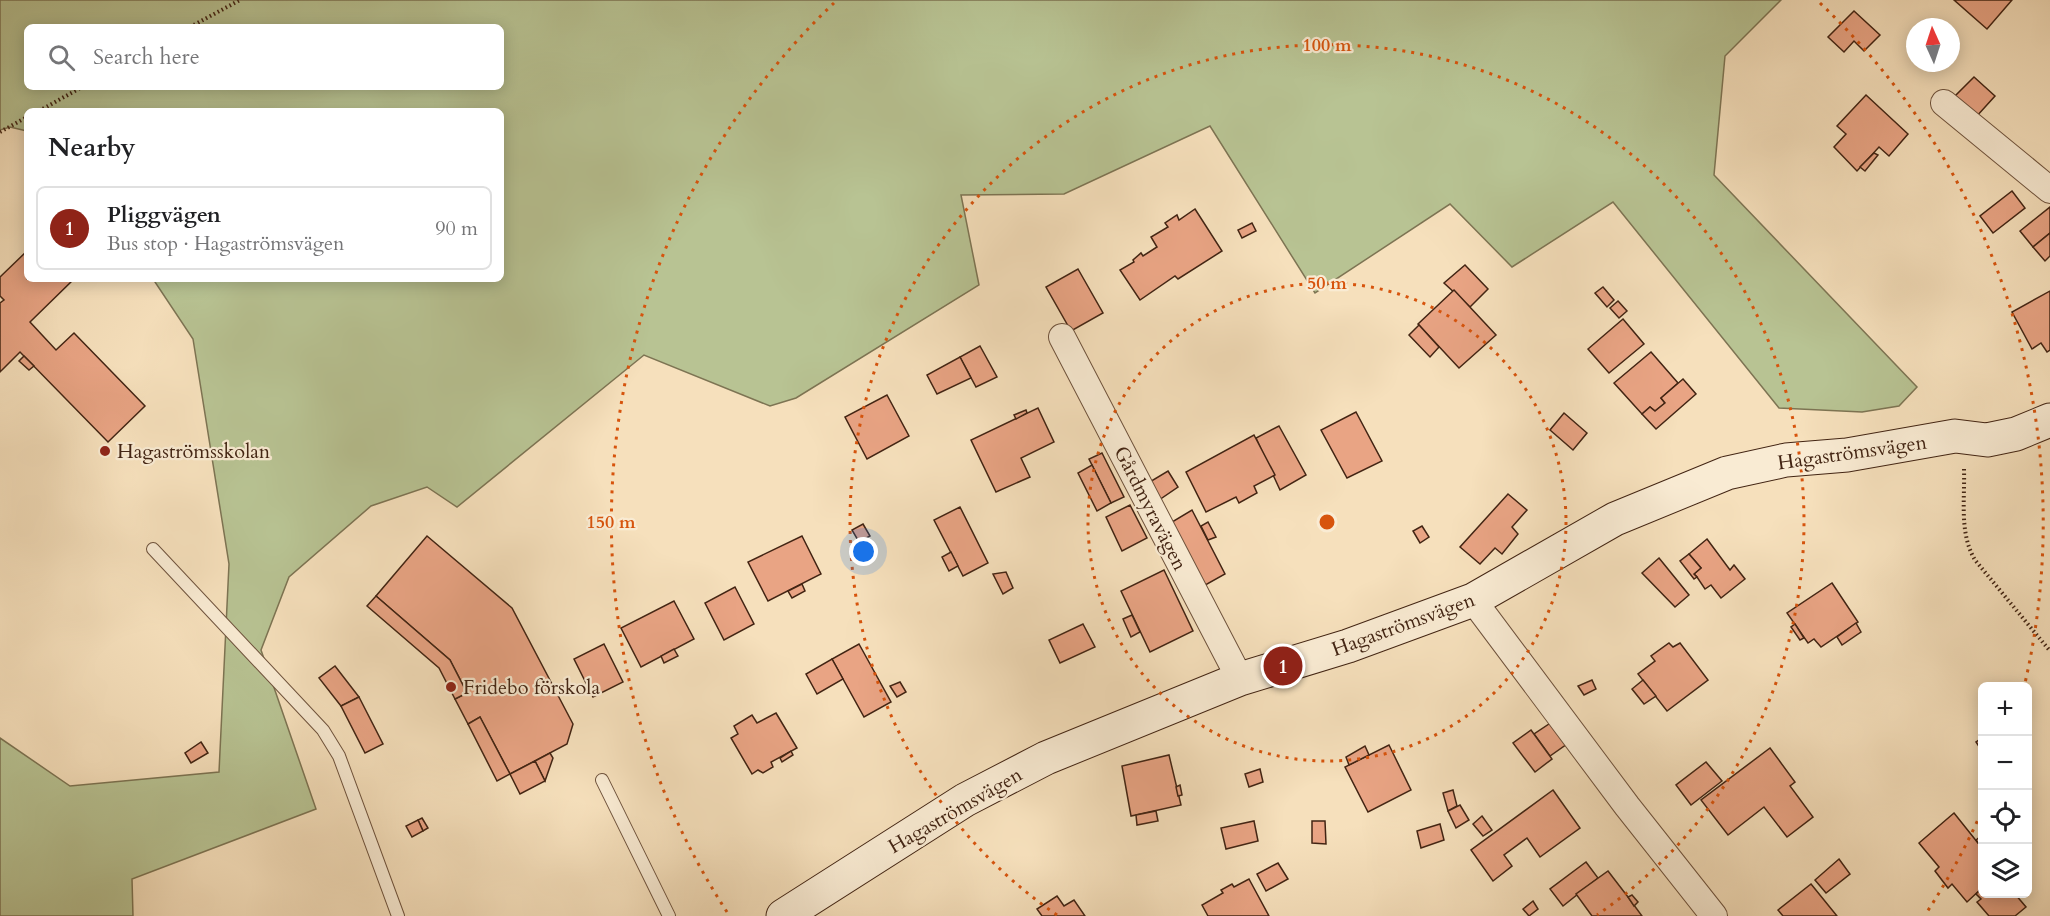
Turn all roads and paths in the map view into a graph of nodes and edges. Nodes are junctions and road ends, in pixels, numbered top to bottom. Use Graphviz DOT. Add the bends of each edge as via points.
graph roads {
  1 [pos="240,0"];
  2 [pos="195,24"];
  3 [pos="77,90"];
  4 [pos="1944,103"];
  5 [pos="44,108"];
  6 [pos="24,119"];
  7 [pos="0,132"];
  8 [pos="2050,190"];
  9 [pos="1062,337"];
  10 [pos="2050,420"];
  11 [pos="1955,436"];
  12 [pos="153,549"];
  13 [pos="1473,600"];
  14 [pos="2050,651"];
  15 [pos="1240,679"];
  16 [pos="602,780"];
  17 [pos="398,916"];
  18 [pos="669,916"];
  19 [pos="783,916"];
  20 [pos="1714,916"];
  1 -- 2 [label="path"];
  3 -- 5 [label="path"];
  4 -- 8 [label="street"];
  6 -- 7 [label="path"];
  9 -- 15 [label="street, Gårdmyravägen"];
  10 -- 11 [label="street, Hagaströmsvägen" via="2016,434 1987,440"];
  11 -- 13 [label="street, Hagaströmsvägen" via="1846,455 1786,460 1727,473 1615,519"];
  11 -- 14 [label="path" via="1964,470 1967,548"];
  12 -- 17 [label="lane" via="323,729 339,756"];
  13 -- 15 [label="street, Hagaströmsvägen" via="1348,646"];
  13 -- 20 [label="street"];
  15 -- 19 [label="street, Hagaströmsvägen" via="1046,758 965,800"];
  16 -- 18 [label="lane"];
}
